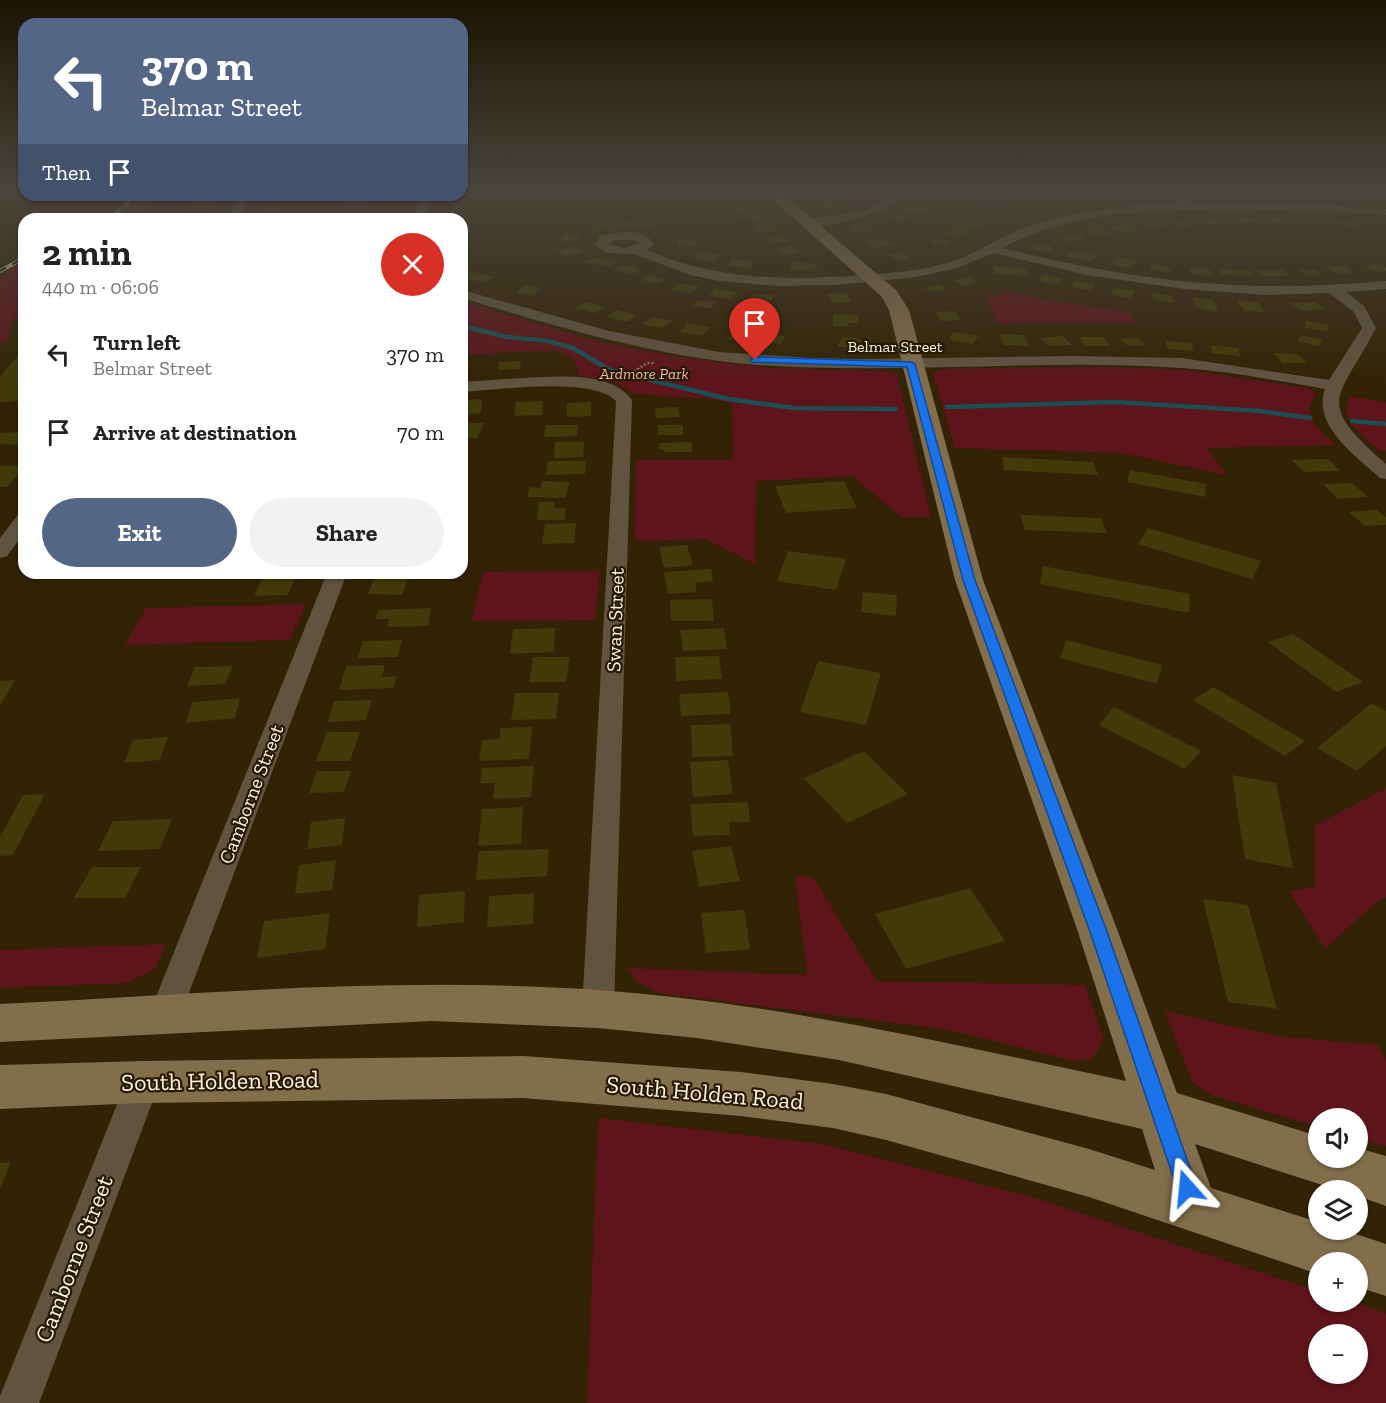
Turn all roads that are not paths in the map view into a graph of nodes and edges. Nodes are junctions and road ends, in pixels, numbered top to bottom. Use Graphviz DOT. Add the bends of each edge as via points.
graph roads {
  1 [pos="643,253"];
  2 [pos="843,253"];
  3 [pos="982,253"];
  4 [pos="1011,253"];
  5 [pos="872,278"];
  6 [pos="1386,285"];
  7 [pos="1331,288"];
  8 [pos="468,296"];
  9 [pos="911,364"];
  10 [pos="1334,386"];
  11 [pos="468,387"];
  12 [pos="1386,474"];
  13 [pos="18,528"];
  14 [pos="0,552"];
  15 [pos="334,579"];
  16 [pos="598,1010"];
  17 [pos="165,1014"];
  18 [pos="0,1023"];
  19 [pos="143,1082"];
  20 [pos="0,1087"];
  21 [pos="1162,1111"];
  22 [pos="1386,1181"];
  23 [pos="1193,1208"];
  24 [pos="1386,1270"];
  25 [pos="18,1403"];
  1 -- 5 [label="street" via="683,270 746,281 810,284"];
  2 -- 5 [label="street"];
  3 -- 5 [label="street" via="949,266"];
  4 -- 7 [label="street" via="1158,282 1250,290"];
  5 -- 9 [label="street" via="899,310"];
  6 -- 7 [label="street"];
  7 -- 10 [label="street" via="1365,315 1369,328"];
  8 -- 9 [label="street, Belmar Street" via="614,337 698,353 812,363"];
  9 -- 10 [label="street, Belmar Street" via="1183,363"];
  9 -- 21 [label="street" via="969,580"];
  10 -- 12 [label="street" via="1330,414 1342,432"];
  11 -- 16 [label="street, Swan Street" via="588,383 613,388 624,400"];
  13 -- 14 [label="street"];
  15 -- 17 [label="street, Camborne Street"];
  16 -- 17 [label="street" via="432,1002"];
  16 -- 21 [label="street" via="696,1019 839,1040"];
  17 -- 18 [label="street"];
  19 -- 20 [label="street, South Holden Road"];
  19 -- 23 [label="street, South Holden Road" via="523,1077 741,1094 886,1117 1089,1173"];
  19 -- 25 [label="street, Camborne Street"];
  21 -- 22 [label="street"];
  21 -- 23 [label="street"];
  23 -- 24 [label="street, South Holden Road"];
}
